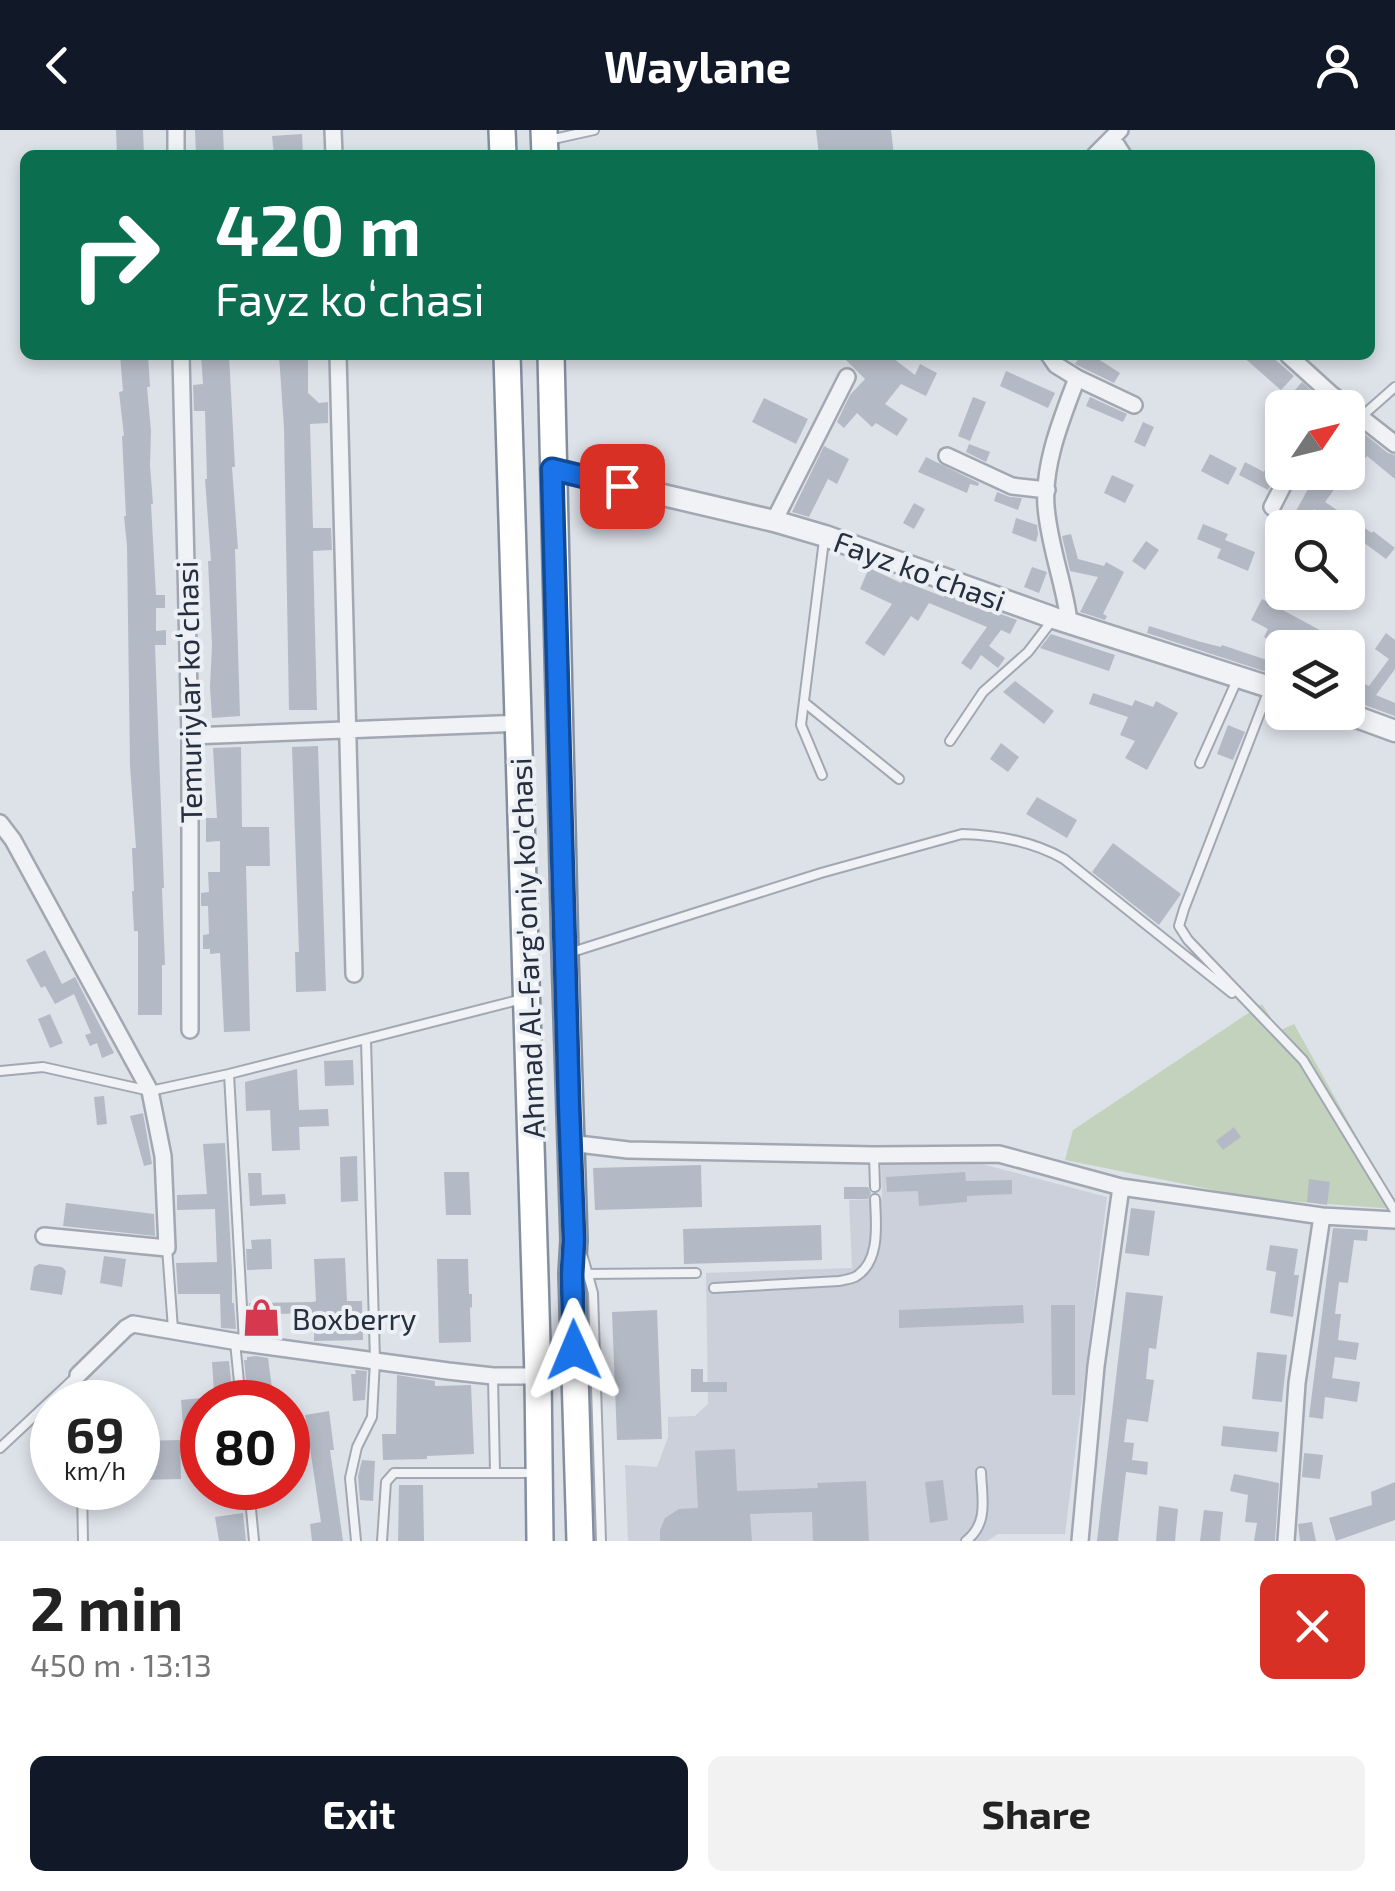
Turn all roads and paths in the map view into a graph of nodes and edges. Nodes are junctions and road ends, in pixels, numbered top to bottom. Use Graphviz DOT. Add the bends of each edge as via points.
graph roads {
  1 [pos="594,130"];
  2 [pos="544,142"];
  3 [pos="181,360"];
  4 [pos="338,360"];
  5 [pos="508,360"];
  6 [pos="551,360"];
  7 [pos="1053,360"];
  8 [pos="1292,360"];
  9 [pos="847,378"];
  10 [pos="1077,378"];
  11 [pos="1395,386"];
  12 [pos="1318,390"];
  13 [pos="1134,406"];
  14 [pos="1365,413"];
  15 [pos="1365,421"];
  16 [pos="1395,444"];
  17 [pos="947,456"];
  18 [pos="552,469"];
  19 [pos="1047,490"];
  20 [pos="1281,490"];
  21 [pos="1272,507"];
  22 [pos="774,521"];
  23 [pos="825,536"];
  24 [pos="1061,620"];
  25 [pos="1239,676"];
  26 [pos="1265,684"];
  27 [pos="805,703"];
  28 [pos="1265,717"];
  29 [pos="1365,720"];
  30 [pos="520,722"];
  31 [pos="347,730"];
  32 [pos="1395,731"];
  33 [pos="190,736"];
  34 [pos="950,742"];
  35 [pos="1200,763"];
  36 [pos="822,775"];
  37 [pos="898,779"];
  38 [pos="0,823"];
  39 [pos="565,954"];
  40 [pos="354,974"];
  41 [pos="1232,993"];
  42 [pos="527,998"];
  43 [pos="190,1030"];
  44 [pos="366,1040"];
  45 [pos="0,1071"];
  46 [pos="230,1074"];
  47 [pos="150,1091"];
  48 [pos="570,1143"];
  49 [pos="874,1154"];
  50 [pos="1121,1187"];
  51 [pos="875,1188"];
  52 [pos="875,1198"];
  53 [pos="1395,1211"];
  54 [pos="1322,1216"];
  55 [pos="1395,1220"];
  56 [pos="44,1236"];
  57 [pos="166,1248"];
  58 [pos="696,1273"];
  59 [pos="581,1274"];
  60 [pos="714,1288"];
  61 [pos="172,1330"];
  62 [pos="239,1342"];
  63 [pos="376,1361"];
  64 [pos="78,1375"];
  65 [pos="493,1376"];
  66 [pos="538,1376"];
  67 [pos="78,1380"];
  68 [pos="240,1380"];
  69 [pos="0,1448"];
  70 [pos="495,1472"];
  71 [pos="981,1472"];
  72 [pos="538,1474"];
  73 [pos="82,1510"];
  74 [pos="251,1510"];
  75 [pos="83,1541"];
  76 [pos="254,1541"];
  77 [pos="356,1541"];
  78 [pos="382,1541"];
  79 [pos="540,1541"];
  80 [pos="580,1541"];
  81 [pos="601,1541"];
  82 [pos="966,1541"];
  83 [pos="1080,1541"];
  84 [pos="1286,1541"];
  1 -- 2 [label="lane"];
  3 -- 33 [label="street, Temuriylar koʻchasi"];
  4 -- 31 [label="street"];
  5 -- 30 [label="highway, Ahmad Al-Farg'oniy ko'chasi"];
  6 -- 18 [label="highway, Ahmad Al-Farg'oniy ko'chasi"];
  7 -- 10 [label="street"];
  8 -- 12 [label="street"];
  9 -- 22 [label="street"];
  10 -- 13 [label="street"];
  10 -- 19 [label="street"];
  11 -- 14 [label="lane"];
  15 -- 16 [label="street"];
  17 -- 19 [label="street" via="1012,486"];
  18 -- 22 [label="street, Fayz koʻchasi"];
  18 -- 39 [label="highway, Ahmad Al-Farg'oniy ko'chasi"];
  19 -- 24 [label="street" via="1052,549 1066,601"];
  20 -- 21 [label="street"];
  22 -- 23 [label="street, Fayz koʻchasi"];
  23 -- 24 [label="street, Fayz koʻchasi"];
  23 -- 27 [label="lane"];
  24 -- 25 [label="street, Fayz koʻchasi"];
  24 -- 34 [label="lane" via="982,692"];
  25 -- 26 [label="street, Fayz koʻchasi"];
  25 -- 35 [label="lane"];
  27 -- 36 [label="lane" via="801,725"];
  27 -- 37 [label="lane"];
  28 -- 53 [label="lane" via="1179,926 1303,1060"];
  29 -- 32 [label="street"];
  30 -- 31 [label="street"];
  30 -- 42 [label="highway, Ahmad Al-Farg'oniy ko'chasi"];
  31 -- 33 [label="street"];
  31 -- 40 [label="street"];
  33 -- 43 [label="street, Temuriylar koʻchasi"];
  38 -- 47 [label="street"];
  39 -- 41 [label="lane" via="821,873 962,834 984,834 1043,847 1064,859"];
  39 -- 48 [label="highway, Ahmad Al-Farg'oniy ko'chasi"];
  42 -- 44 [label="lane"];
  42 -- 66 [label="highway, Ahmad Al-Farg'oniy ko'chasi"];
  44 -- 46 [label="lane"];
  44 -- 63 [label="lane"];
  45 -- 47 [label="lane" via="42,1067"];
  46 -- 47 [label="lane"];
  46 -- 62 [label="lane"];
  47 -- 57 [label="street" via="163,1156"];
  48 -- 49 [label="street"];
  48 -- 59 [label="highway, Ahmad Al-Farg'oniy ko'chasi"];
  49 -- 50 [label="street" via="999,1154"];
  49 -- 51 [label="lane"];
  50 -- 54 [label="street"];
  50 -- 83 [label="street"];
  52 -- 60 [label="lane" via="872,1254 855,1277"];
  54 -- 55 [label="street"];
  54 -- 84 [label="street" via="1296,1383"];
  56 -- 57 [label="street"];
  57 -- 61 [label="lane"];
  58 -- 59 [label="lane"];
  59 -- 80 [label="highway, Ahmad Al-Farg'oniy ko'chasi"];
  59 -- 81 [label="lane" via="593,1293"];
  61 -- 62 [label="street"];
  61 -- 64 [label="street" via="133,1324"];
  62 -- 63 [label="street"];
  62 -- 68 [label="lane"];
  63 -- 65 [label="street"];
  63 -- 77 [label="lane" via="372,1417 350,1478"];
  64 -- 67 [label="lane"];
  64 -- 69 [label="lane"];
  65 -- 66 [label="street"];
  65 -- 70 [label="lane"];
  66 -- 72 [label="highway, Ahmad Al-Farg'oniy ko'chasi"];
  70 -- 72 [label="lane"];
  70 -- 78 [label="lane" via="394,1473 386,1482"];
  71 -- 82 [label="lane" via="981,1526"];
  72 -- 79 [label="highway, Ahmad Al-Farg'oniy ko'chasi"];
  73 -- 75 [label="lane"];
  74 -- 76 [label="lane"];
}
